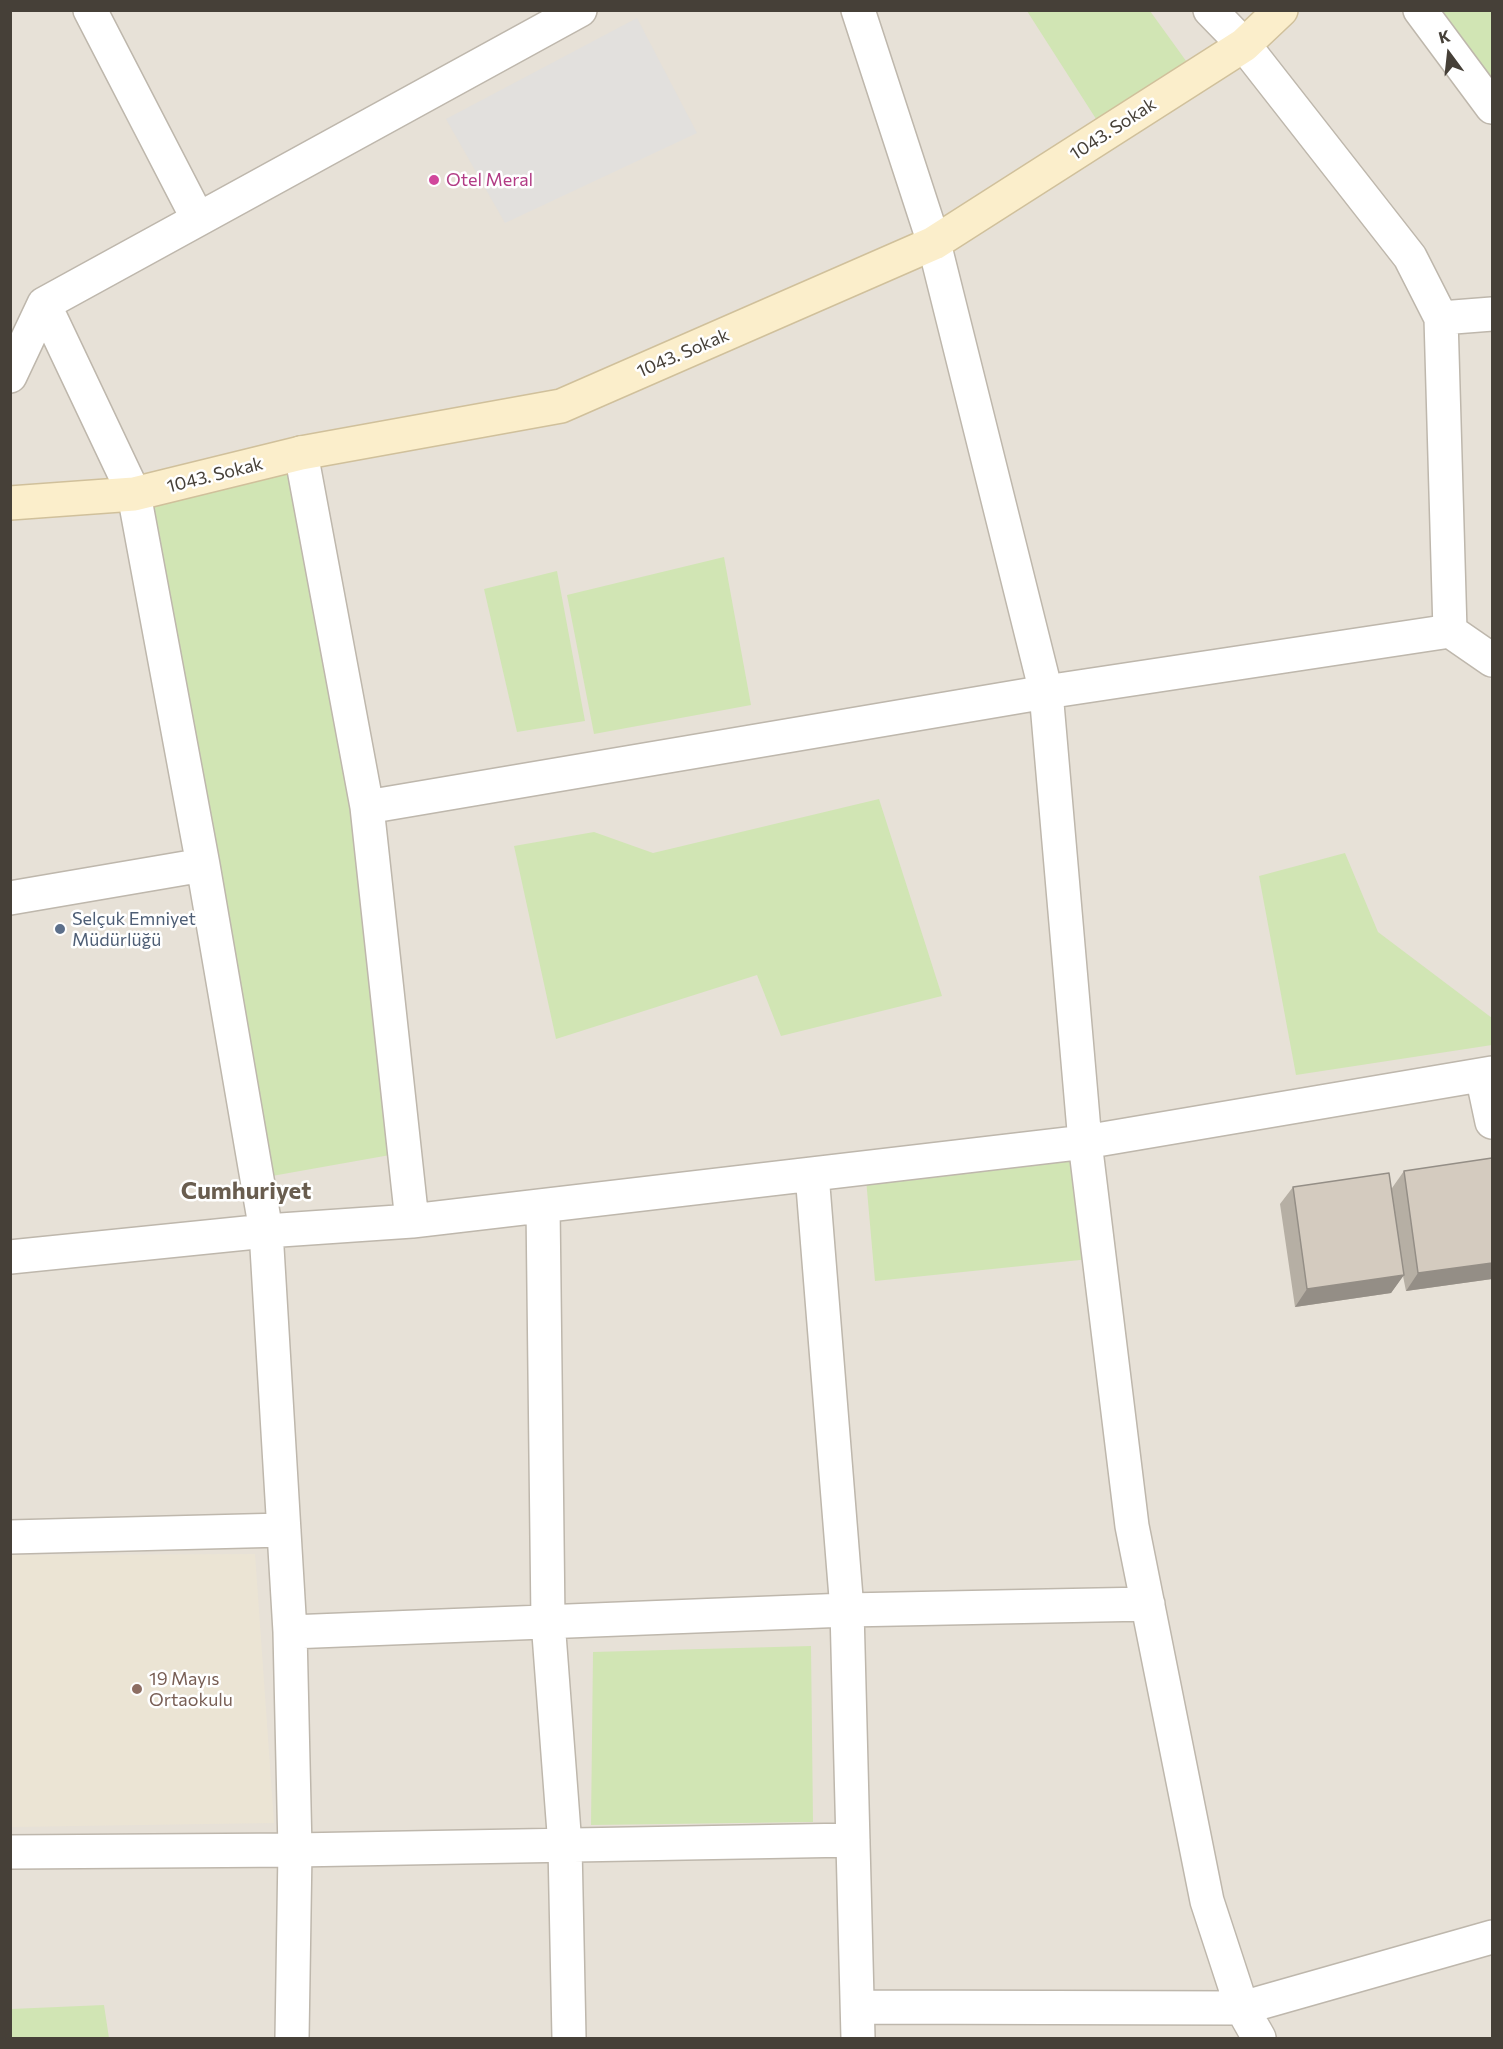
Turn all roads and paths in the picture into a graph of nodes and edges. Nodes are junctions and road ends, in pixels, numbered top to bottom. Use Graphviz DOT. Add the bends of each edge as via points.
graph roads {
  1 [pos="90,10"];
  2 [pos="580,10"];
  3 [pos="858,10"];
  4 [pos="1210,10"];
  5 [pos="1281,10"];
  6 [pos="1420,10"];
  7 [pos="1244,45"];
  8 [pos="1492,106"];
  9 [pos="198,219"];
  10 [pos="934,243"];
  11 [pos="44,304"];
  12 [pos="1492,314"];
  13 [pos="1441,318"];
  14 [pos="10,376"];
  15 [pos="301,453"];
  16 [pos="134,494"];
  17 [pos="10,503"];
  18 [pos="1450,631"];
  19 [pos="1492,660"];
  20 [pos="1046,692"];
  21 [pos="367,807"];
  22 [pos="203,865"];
  23 [pos="10,897"];
  24 [pos="1487,1074"];
  25 [pos="1492,1122"];
  26 [pos="1085,1142"];
  27 [pos="812,1174"];
  28 [pos="543,1206"];
  29 [pos="412,1221"];
  30 [pos="266,1230"];
  31 [pos="10,1257"];
  32 [pos="284,1530"];
  33 [pos="10,1537"];
  34 [pos="1148,1604"];
  35 [pos="847,1610"];
  36 [pos="548,1622"];
  37 [pos="290,1632"];
  38 [pos="853,1840"];
  39 [pos="566,1846"];
  40 [pos="295,1850"];
  41 [pos="10,1852"];
  42 [pos="1492,1937"];
  43 [pos="1242,2008"];
  44 [pos="858,2023"];
  45 [pos="292,2038"];
  46 [pos="569,2038"];
  47 [pos="1259,2038"];
  1 -- 9 [label="street"];
  2 -- 9 [label="street"];
  3 -- 10 [label="street"];
  4 -- 7 [label="street"];
  5 -- 7 [label="street, 1043. Sokak"];
  6 -- 8 [label="street"];
  7 -- 10 [label="street, 1043. Sokak"];
  7 -- 13 [label="street" via="1410,257"];
  9 -- 11 [label="street"];
  10 -- 15 [label="street, 1043. Sokak" via="561,406"];
  10 -- 20 [label="street"];
  11 -- 14 [label="street"];
  11 -- 16 [label="street"];
  12 -- 13 [label="street"];
  13 -- 18 [label="street"];
  15 -- 16 [label="street, 1043. Sokak"];
  15 -- 21 [label="street"];
  16 -- 17 [label="street, 1043. Sokak"];
  16 -- 22 [label="street"];
  18 -- 19 [label="street"];
  18 -- 20 [label="street"];
  20 -- 21 [label="street"];
  20 -- 26 [label="street"];
  21 -- 29 [label="street"];
  22 -- 23 [label="street"];
  22 -- 30 [label="street"];
  24 -- 25 [label="street"];
  24 -- 26 [label="street"];
  26 -- 27 [label="street"];
  26 -- 34 [label="street" via="1132,1526"];
  27 -- 28 [label="street"];
  27 -- 35 [label="street"];
  28 -- 29 [label="street"];
  28 -- 36 [label="street"];
  29 -- 30 [label="street"];
  30 -- 31 [label="street"];
  30 -- 32 [label="street"];
  32 -- 33 [label="street"];
  32 -- 37 [label="street"];
  34 -- 35 [label="street"];
  34 -- 43 [label="street" via="1207,1901"];
  35 -- 36 [label="street"];
  35 -- 38 [label="street"];
  36 -- 37 [label="street"];
  36 -- 39 [label="street"];
  37 -- 40 [label="street"];
  38 -- 39 [label="street"];
  38 -- 44 [label="street"];
  39 -- 40 [label="street"];
  39 -- 46 [label="street"];
  40 -- 41 [label="street"];
  40 -- 45 [label="street"];
  42 -- 43 [label="street"];
  43 -- 44 [label="street"];
  43 -- 47 [label="street"];
}
